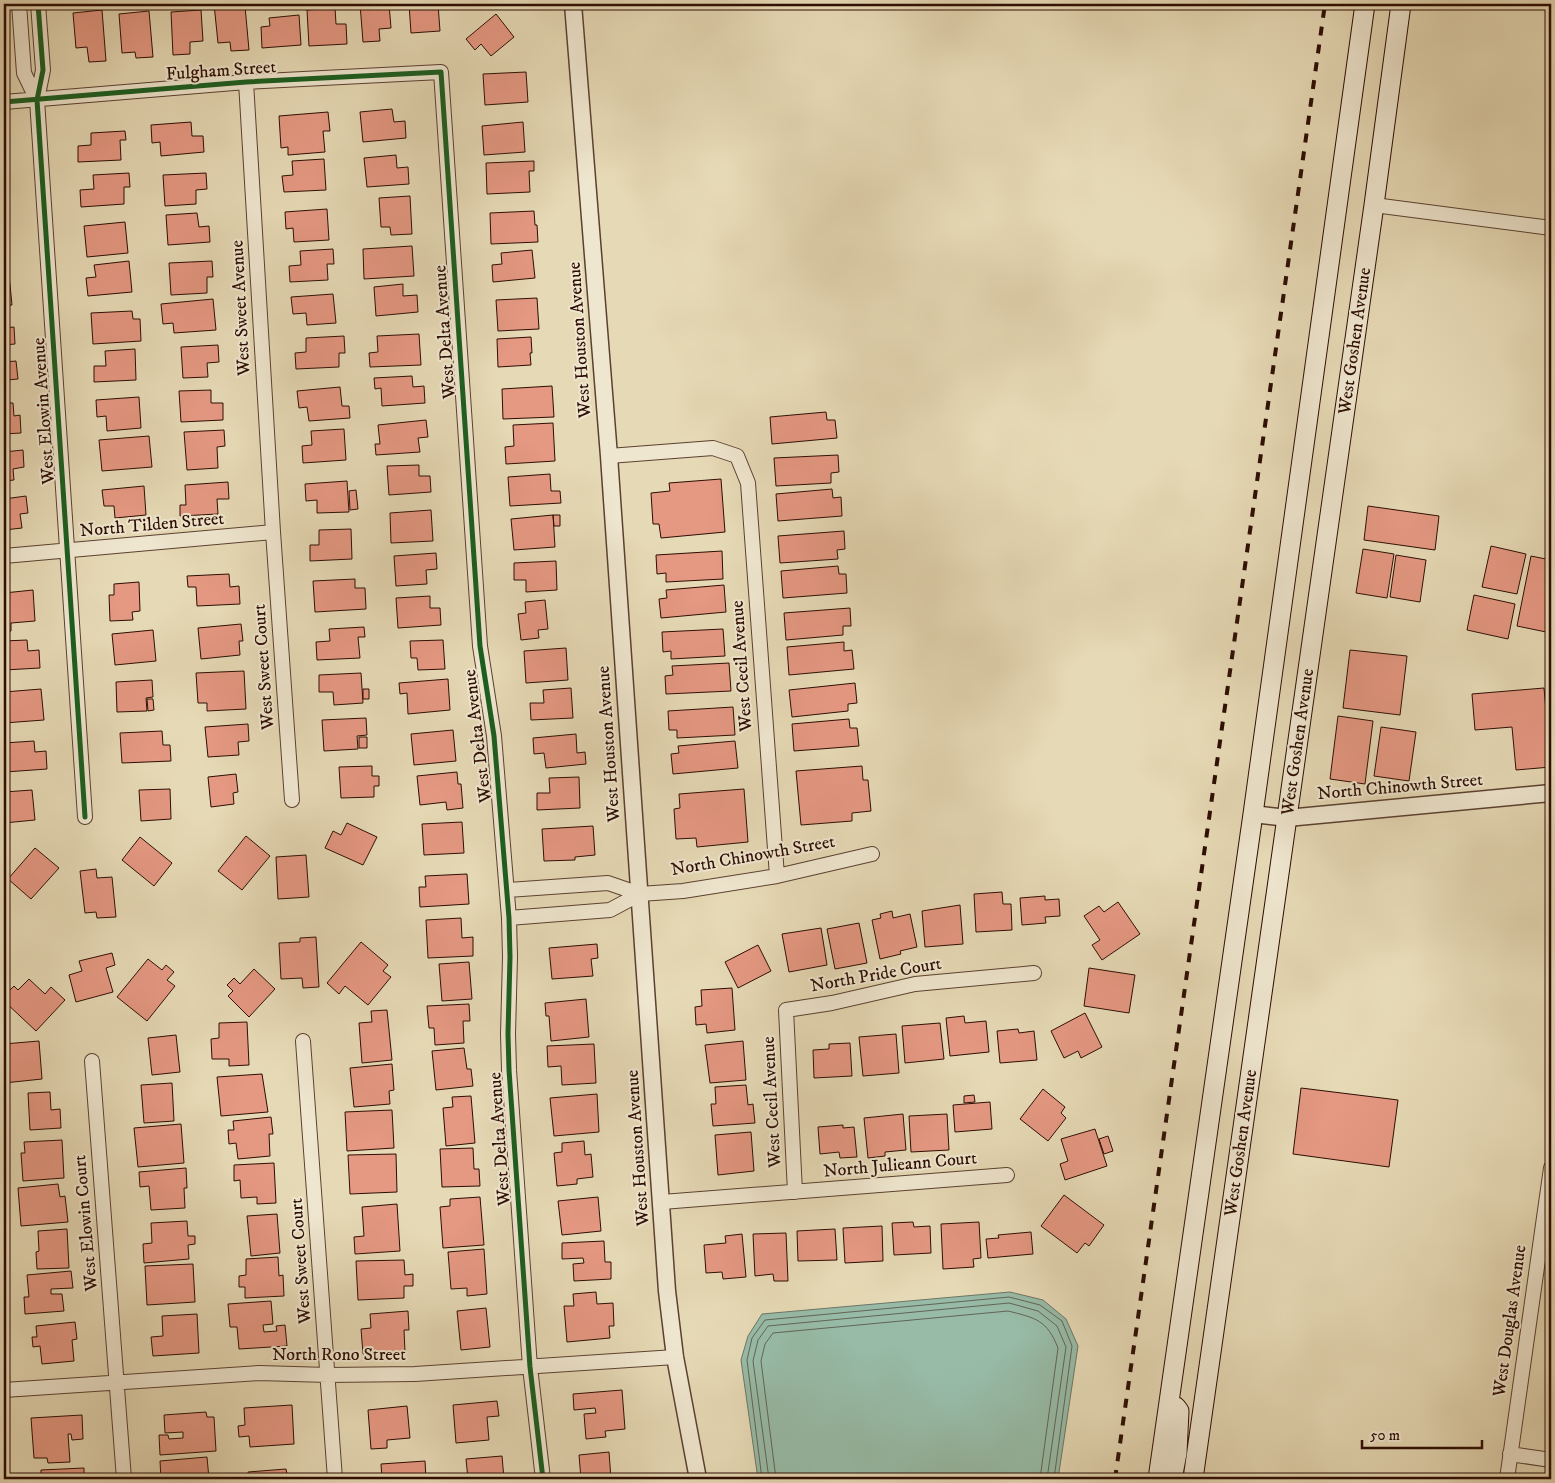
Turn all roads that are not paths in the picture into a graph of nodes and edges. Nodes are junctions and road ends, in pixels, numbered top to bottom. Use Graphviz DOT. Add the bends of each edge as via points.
graph roads {
  1 [pos="19,4"];
  2 [pos="38,4"];
  3 [pos="573,4"];
  4 [pos="1365,4"];
  5 [pos="1401,4"];
  6 [pos="441,72"];
  7 [pos="246,82"];
  8 [pos="37,100"];
  9 [pos="4,102"];
  10 [pos="1374,205"];
  11 [pos="1551,228"];
  12 [pos="609,456"];
  13 [pos="273,532"];
  14 [pos="67,551"];
  15 [pos="4,556"];
  16 [pos="1551,793"];
  17 [pos="292,800"];
  18 [pos="1253,814"];
  19 [pos="85,818"];
  20 [pos="1287,818"];
  21 [pos="872,854"];
  22 [pos="776,876"];
  23 [pos="507,890"];
  24 [pos="640,894"];
  25 [pos="509,918"];
  26 [pos="1034,973"];
  27 [pos="786,1010"];
  28 [pos="303,1041"];
  29 [pos="92,1062"];
  30 [pos="1551,1168"];
  31 [pos="1007,1175"];
  32 [pos="796,1192"];
  33 [pos="662,1202"];
  34 [pos="675,1357"];
  35 [pos="530,1367"];
  36 [pos="328,1375"];
  37 [pos="118,1382"];
  38 [pos="4,1390"];
  39 [pos="1170,1394"];
  40 [pos="1510,1454"];
  41 [pos="1551,1460"];
  42 [pos="124,1479"];
  43 [pos="335,1479"];
  44 [pos="543,1479"];
  45 [pos="698,1479"];
  46 [pos="1158,1479"];
  47 [pos="1172,1479"];
  48 [pos="1193,1479"];
  49 [pos="1507,1479"];
  1 -- 8 [label="street, West Elowin Avenue" via="24,73"];
  2 -- 8 [label="street, West Elowin Avenue" via="42,70"];
  3 -- 12 [label="street, West Houston Avenue"];
  4 -- 18 [label="main road, West Goshen Avenue"];
  5 -- 10 [label="main road, West Goshen Avenue"];
  6 -- 7 [label="street, Fulgham Street"];
  6 -- 23 [label="street, West Delta Avenue" via="480,646 494,736"];
  7 -- 8 [label="street, Fulgham Street"];
  7 -- 13 [label="street, West Sweet Avenue"];
  8 -- 9 [label="street, Fulgham Street"];
  8 -- 14 [label="street, West Elowin Avenue"];
  10 -- 11 [label="street"];
  10 -- 20 [label="main road, West Goshen Avenue"];
  12 -- 22 [label="street, West Cecil Avenue" via="714,448 737,456 748,482"];
  12 -- 24 [label="street, West Houston Avenue"];
  13 -- 14 [label="street, North Tilden Street"];
  13 -- 17 [label="street, West Sweet Court"];
  14 -- 15 [label="street, North Tilden Street"];
  14 -- 19 [label="street, West Elowin Avenue"];
  16 -- 20 [label="street, North Chinowth Street"];
  18 -- 20 [label="street, North Chinowth Street"];
  18 -- 39 [label="main road, West Goshen Avenue"];
  20 -- 48 [label="main road, West Goshen Avenue"];
  21 -- 22 [label="street, North Chinowth Street"];
  22 -- 24 [label="street, North Chinowth Street" via="711,888"];
  23 -- 24 [label="street, North Chinowth Street" via="608,883"];
  23 -- 25 [label="street, West Delta Avenue"];
  24 -- 25 [label="street, North Chinowth Street" via="610,910"];
  24 -- 33 [label="street, West Houston Avenue"];
  25 -- 35 [label="street, West Delta Avenue" via="509,1070"];
  26 -- 27 [label="street, North Pride Court" via="915,984"];
  27 -- 32 [label="street, West Cecil Avenue"];
  28 -- 36 [label="street, West Sweet Court"];
  29 -- 37 [label="street, West Elowin Court"];
  30 -- 40 [label="street, West Douglas Avenue"];
  31 -- 32 [label="street, North Julieann Court"];
  32 -- 33 [label="street, North Julieann Court"];
  33 -- 34 [label="street, West Houston Avenue"];
  34 -- 35 [label="street, North Rono Street"];
  34 -- 45 [label="street, West Houston Avenue"];
  35 -- 36 [label="street, North Rono Street"];
  35 -- 44 [label="street, West Delta Avenue"];
  36 -- 37 [label="street, North Rono Street" via="259,1373"];
  36 -- 43 [label="street, West Sweet Court"];
  37 -- 38 [label="street, North Rono Street"];
  37 -- 42 [label="street"];
  39 -- 46 [label="main road, West Goshen Avenue"];
  39 -- 47 [label="main road" via="1179,1411"];
  40 -- 41 [label="street"];
  40 -- 49 [label="street, West Douglas Avenue"];
}
